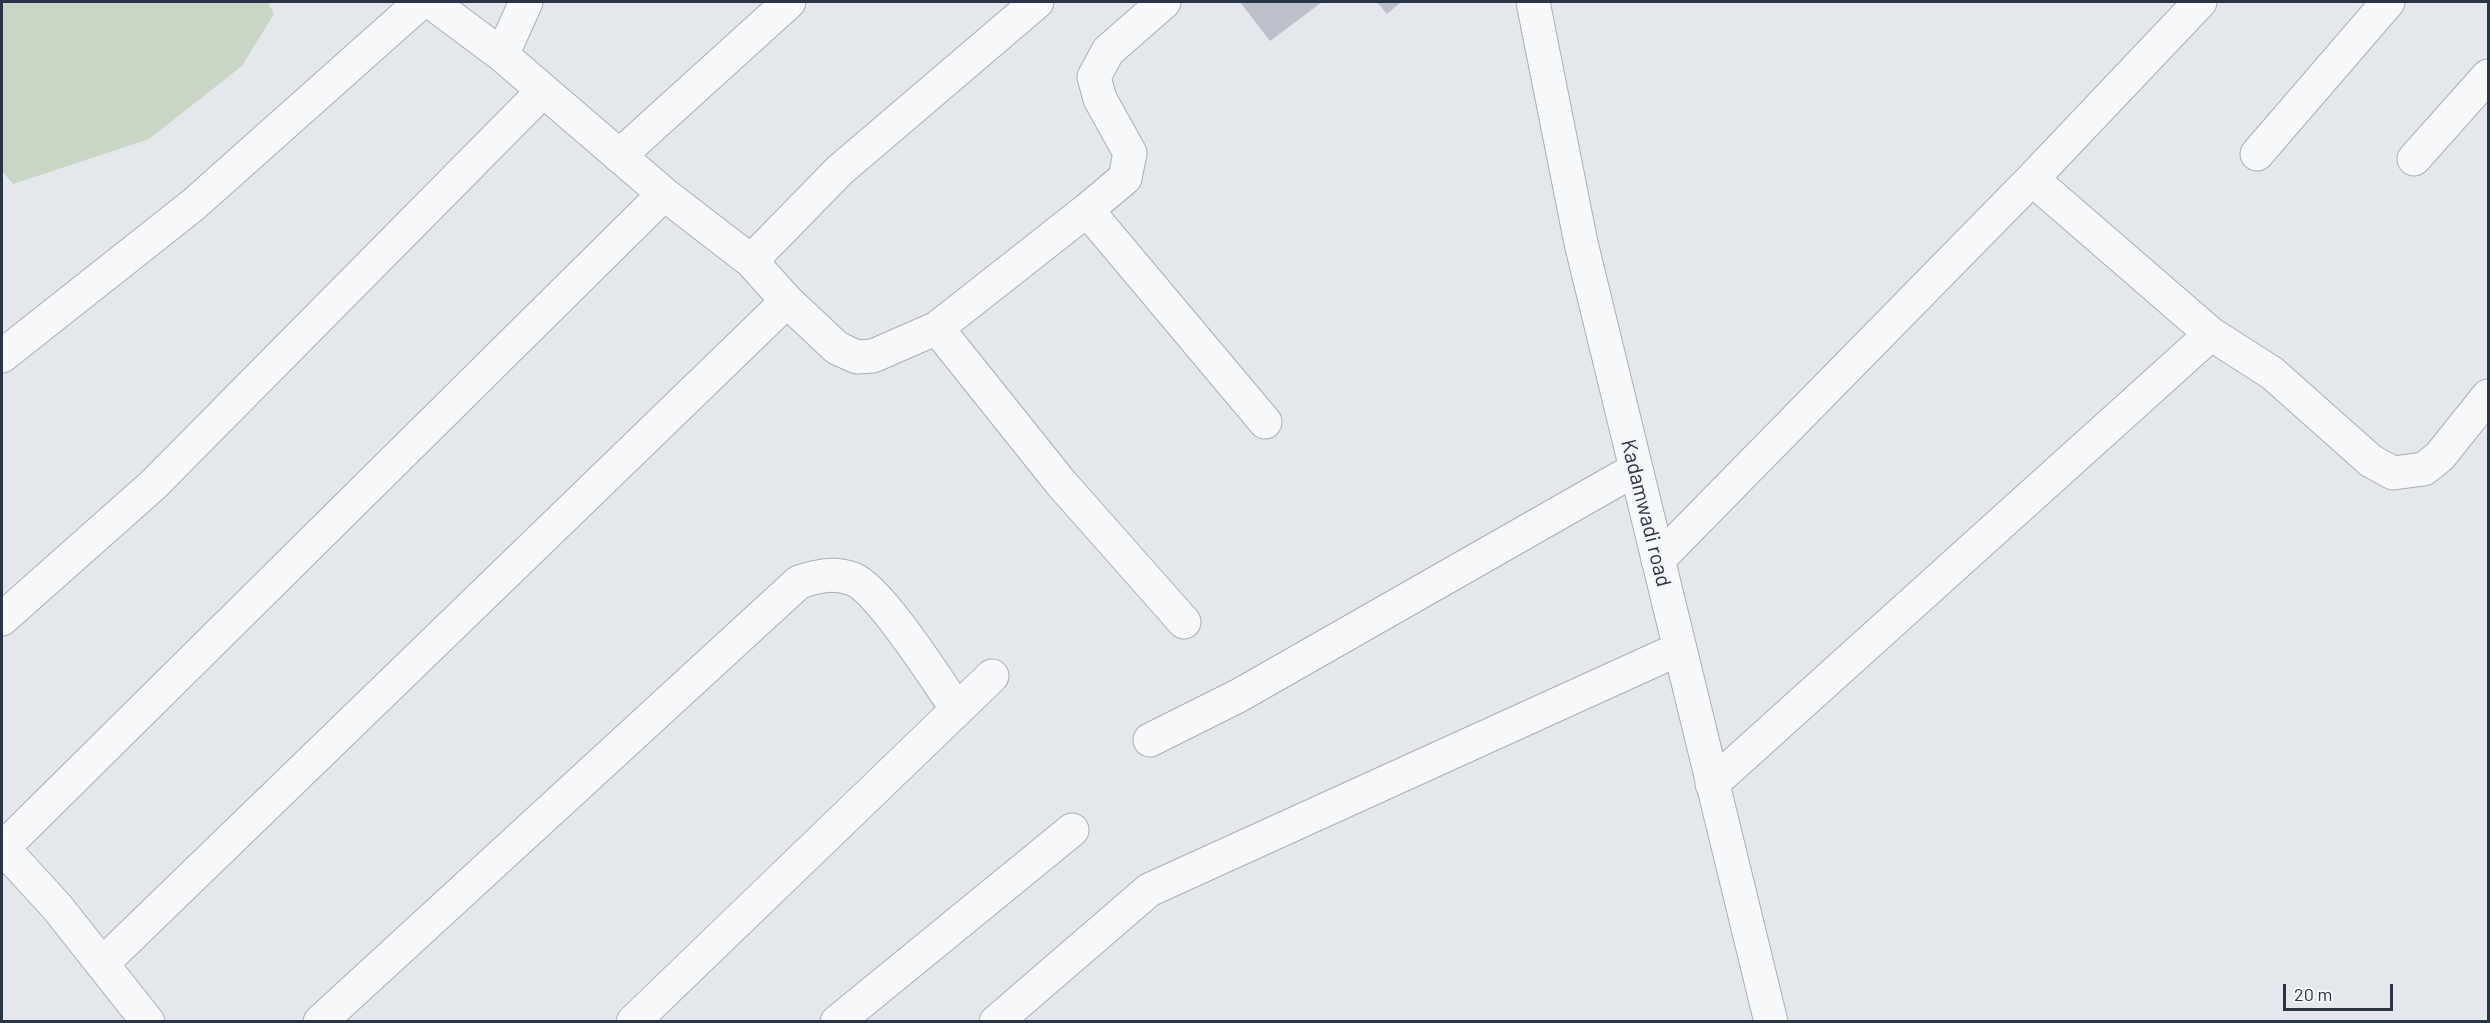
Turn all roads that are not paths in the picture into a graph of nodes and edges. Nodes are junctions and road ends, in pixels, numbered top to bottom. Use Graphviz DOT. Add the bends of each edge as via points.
graph roads {
  1 [pos="421,2"];
  2 [pos="431,2"];
  3 [pos="526,2"];
  4 [pos="789,2"];
  5 [pos="1037,2"];
  6 [pos="1164,2"];
  7 [pos="1533,2"];
  8 [pos="2200,2"];
  9 [pos="2388,2"];
  10 [pos="502,55"];
  11 [pos="2488,76"];
  12 [pos="543,91"];
  13 [pos="2257,154"];
  14 [pos="619,156"];
  15 [pos="2414,159"];
  16 [pos="2032,179"];
  17 [pos="664,194"];
  18 [pos="1087,210"];
  19 [pos="751,261"];
  20 [pos="787,301"];
  21 [pos="937,328"];
  22 [pos="2211,334"];
  23 [pos="2,356"];
  24 [pos="2488,396"];
  25 [pos="1266,422"];
  26 [pos="1636,469"];
  27 [pos="1658,560"];
  28 [pos="2,619"];
  29 [pos="1184,622"];
  30 [pos="1679,649"];
  31 [pos="992,676"];
  32 [pos="956,708"];
  33 [pos="1150,740"];
  34 [pos="1712,784"];
  35 [pos="1072,830"];
  36 [pos="2,848"];
  37 [pos="102,964"];
  38 [pos="148,1022"];
  39 [pos="320,1022"];
  40 [pos="633,1022"];
  41 [pos="837,1022"];
  42 [pos="996,1022"];
  43 [pos="1771,1022"];
  1 -- 23 [label="street" via="193,205"];
  2 -- 10 [label="street"];
  3 -- 10 [label="street"];
  4 -- 14 [label="street"];
  5 -- 19 [label="street" via="840,170"];
  6 -- 18 [label="street" via="1108,51 1094,77 1100,99 1130,153 1125,178"];
  7 -- 26 [label="street, Kadamwadi road" via="1581,243"];
  8 -- 16 [label="street"];
  9 -- 13 [label="street"];
  10 -- 12 [label="street"];
  11 -- 15 [label="street"];
  12 -- 14 [label="street"];
  12 -- 28 [label="street" via="153,485"];
  14 -- 17 [label="street"];
  16 -- 22 [label="street"];
  16 -- 27 [label="street"];
  17 -- 19 [label="street"];
  17 -- 36 [label="street"];
  18 -- 21 [label="street"];
  18 -- 25 [label="street"];
  19 -- 20 [label="street"];
  20 -- 21 [label="street" via="837,348 857,357 873,356"];
  20 -- 37 [label="street"];
  21 -- 29 [label="street" via="1061,483"];
  22 -- 24 [label="street" via="2272,373 2371,461 2393,473 2424,469 2440,456"];
  22 -- 34 [label="street"];
  26 -- 27 [label="street, Kadamwadi road"];
  26 -- 33 [label="street" via="1238,696"];
  27 -- 30 [label="street, Kadamwadi road"];
  30 -- 34 [label="street, Kadamwadi road"];
  30 -- 42 [label="street" via="1149,890"];
  31 -- 32 [label="street"];
  32 -- 39 [label="street" via="887,610 854,580 823,574 800,582"];
  32 -- 40 [label="street"];
  34 -- 43 [label="street, Kadamwadi road"];
  35 -- 41 [label="street"];
  36 -- 37 [label="street" via="50,899"];
  37 -- 38 [label="street"];
}
